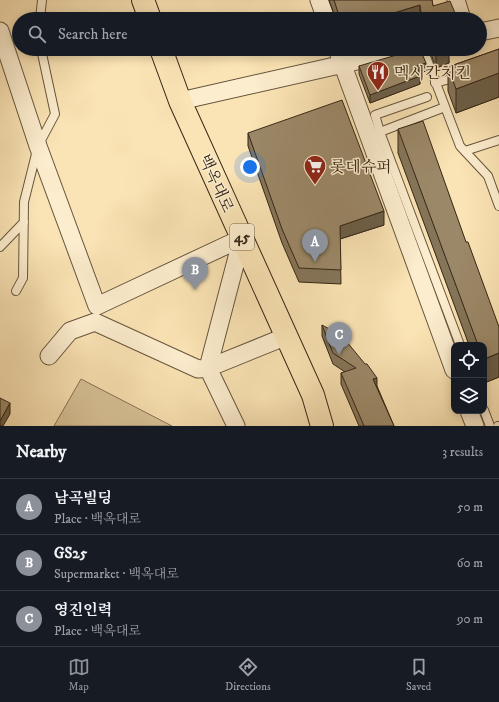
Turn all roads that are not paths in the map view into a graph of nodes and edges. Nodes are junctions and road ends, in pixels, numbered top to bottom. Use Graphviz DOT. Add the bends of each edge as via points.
graph roads {
  1 [pos="42,0"];
  2 [pos="143,0"];
  3 [pos="319,0"];
  4 [pos="456,0"];
  5 [pos="41,12"];
  6 [pos="147,12"];
  7 [pos="323,12"];
  8 [pos="460,12"];
  9 [pos="499,28"];
  10 [pos="0,31"];
  11 [pos="487,31"];
  12 [pos="43,56"];
  13 [pos="164,56"];
  14 [pos="339,56"];
  15 [pos="425,56"];
  16 [pos="464,75"];
  17 [pos="435,83"];
  18 [pos="426,97"];
  19 [pos="180,101"];
  20 [pos="444,107"];
  21 [pos="380,132"];
  22 [pos="499,140"];
  23 [pos="38,146"];
  24 [pos="464,151"];
  25 [pos="499,206"];
  26 [pos="24,222"];
  27 [pos="242,238"];
  28 [pos="0,247"];
  29 [pos="16,291"];
  30 [pos="286,336"];
  31 [pos="459,342"];
  32 [pos="49,356"];
  33 [pos="451,362"];
  34 [pos="208,368"];
  35 [pos="470,414"];
  36 [pos="486,414"];
  37 [pos="236,426"];
  38 [pos="322,426"];
  39 [pos="475,426"];
  40 [pos="490,426"];
  1 -- 5 [label="lane"];
  2 -- 6 [label="main road"];
  3 -- 7 [label="street"];
  4 -- 8 [label="street"];
  9 -- 11 [label="street"];
  10 -- 23 [label="street"];
  12 -- 23 [label="lane" via="55,114"];
  13 -- 19 [label="main road, 백옥대로 / 45"];
  14 -- 19 [label="street"];
  14 -- 33 [label="street"];
  15 -- 17 [label="lane"];
  16 -- 17 [label="lane"];
  17 -- 20 [label="lane"];
  18 -- 21 [label="lane" via="375,115"];
  19 -- 27 [label="main road, 백옥대로 / 45"];
  20 -- 21 [label="lane"];
  20 -- 24 [label="lane"];
  21 -- 31 [label="lane"];
  22 -- 24 [label="lane"];
  23 -- 26 [label="lane" via="24,202"];
  23 -- 27 [label="street" via="96,306"];
  24 -- 25 [label="lane" via="488,176"];
  26 -- 28 [label="lane"];
  26 -- 29 [label="lane" via="23,278"];
  27 -- 30 [label="main road, 백옥대로 / 45"];
  27 -- 34 [label="street"];
  30 -- 34 [label="street"];
  30 -- 38 [label="main road, 백옥대로 / 45" via="313,395"];
  32 -- 34 [label="street" via="70,330 95,322 198,369"];
  34 -- 37 [label="street"];
  35 -- 39 [label="street"];
  36 -- 40 [label="lane"];
}
